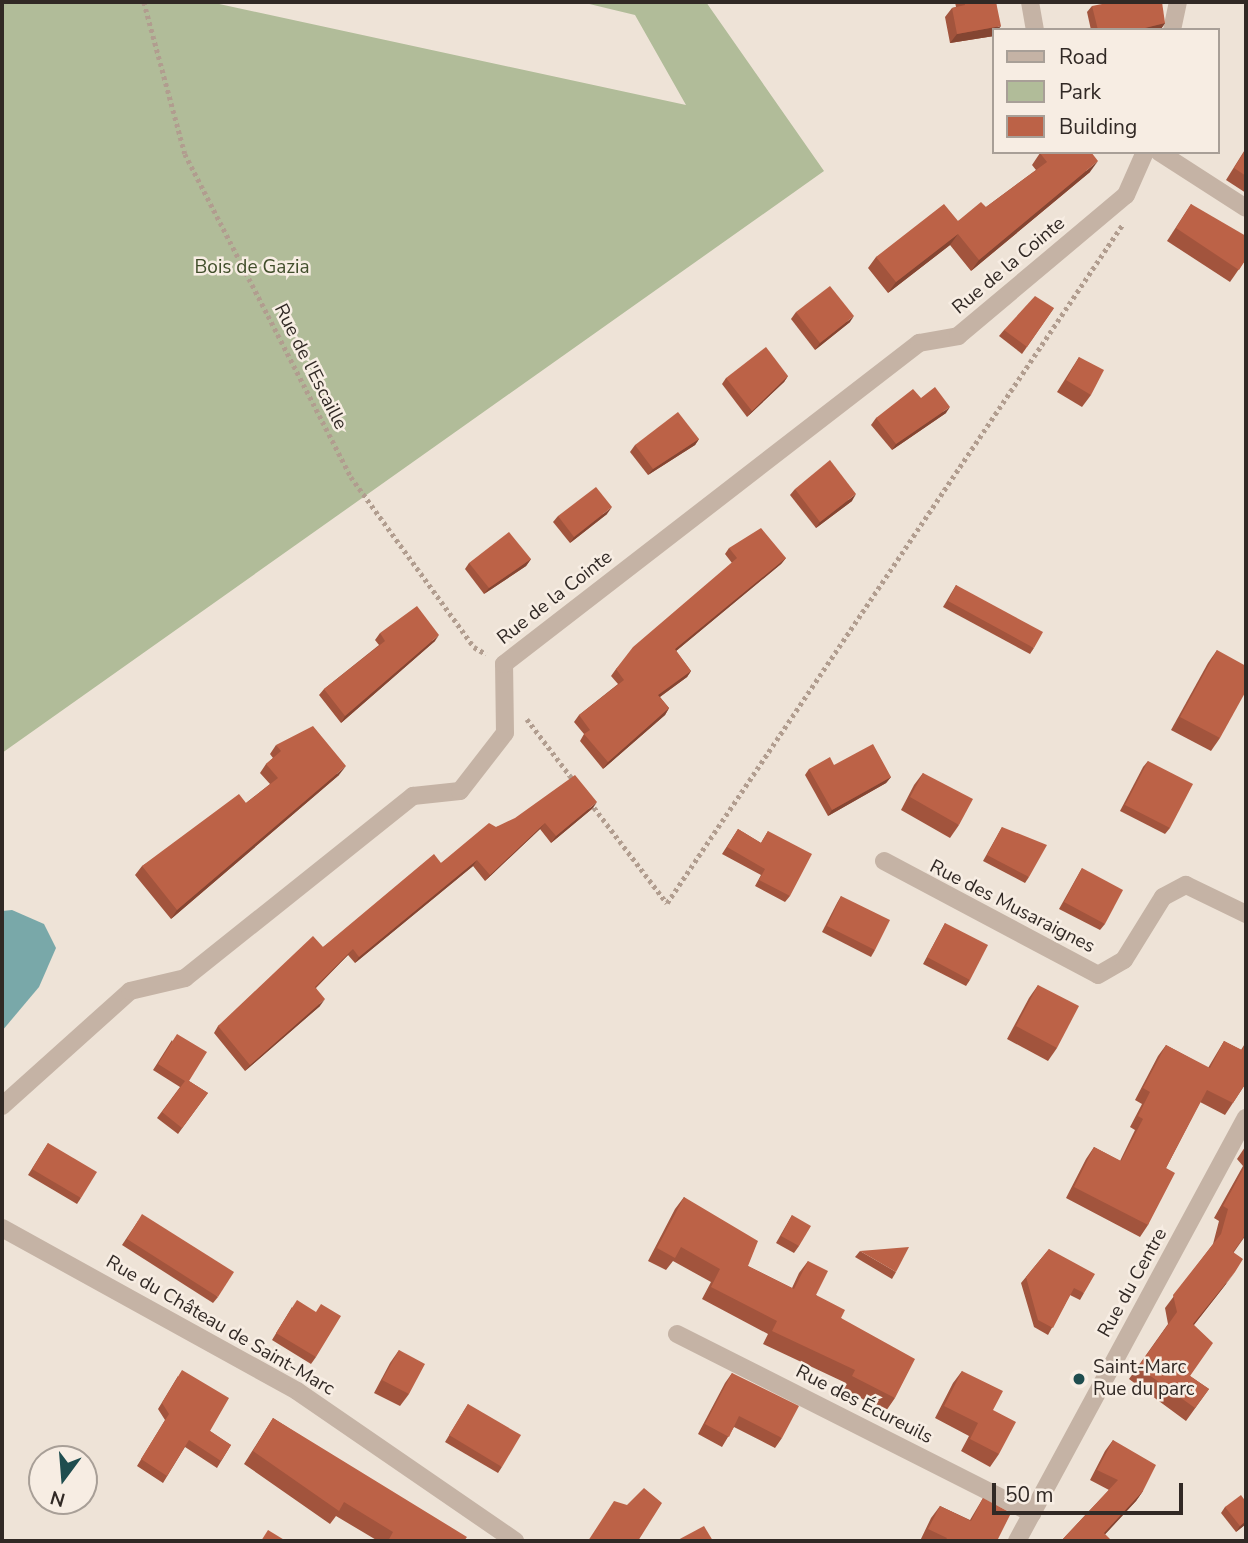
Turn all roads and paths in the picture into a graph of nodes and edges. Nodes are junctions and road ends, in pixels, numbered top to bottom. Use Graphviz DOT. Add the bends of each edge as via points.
graph roads {
  1 [pos="144,2"];
  2 [pos="1030,2"];
  3 [pos="1178,2"];
  4 [pos="1035,28"];
  5 [pos="1172,28"];
  6 [pos="1144,154"];
  7 [pos="1162,154"];
  8 [pos="1126,195"];
  9 [pos="1246,208"];
  10 [pos="504,664"];
  11 [pos="505,690"];
  12 [pos="578,786"];
  13 [pos="586,796"];
  14 [pos="884,861"];
  15 [pos="1246,914"];
  16 [pos="2,1106"];
  17 [pos="1246,1118"];
  18 [pos="2,1228"];
  19 [pos="677,1334"];
  20 [pos="1032,1513"];
  21 [pos="515,1541"];
  22 [pos="1017,1541"];
  1 -- 10 [label="path, Rue de l'Escaille" via="185,154 351,477 474,647"];
  2 -- 4 [label="street"];
  3 -- 5 [label="street"];
  6 -- 8 [label="street, Rue de la Cointe"];
  7 -- 9 [label="street"];
  8 -- 10 [label="street, Rue de la Cointe" via="958,336 919,344"];
  8 -- 13 [label="path" via="1121,235 667,902"];
  10 -- 11 [label="street, Rue de la Cointe"];
  11 -- 12 [label="path"];
  11 -- 16 [label="street, Rue de la Cointe" via="505,733 460,791 412,796 186,978 130,991"];
  14 -- 15 [label="street, Rue des Musaraignes" via="1098,975 1124,960 1163,897 1186,885"];
  17 -- 20 [label="street, Rue du Centre"];
  18 -- 21 [label="street, Rue du Château de Saint-Marc" via="297,1391"];
  19 -- 20 [label="street, Rue des Écureuils"];
  20 -- 22 [label="street, Rue du Centre"];
}
